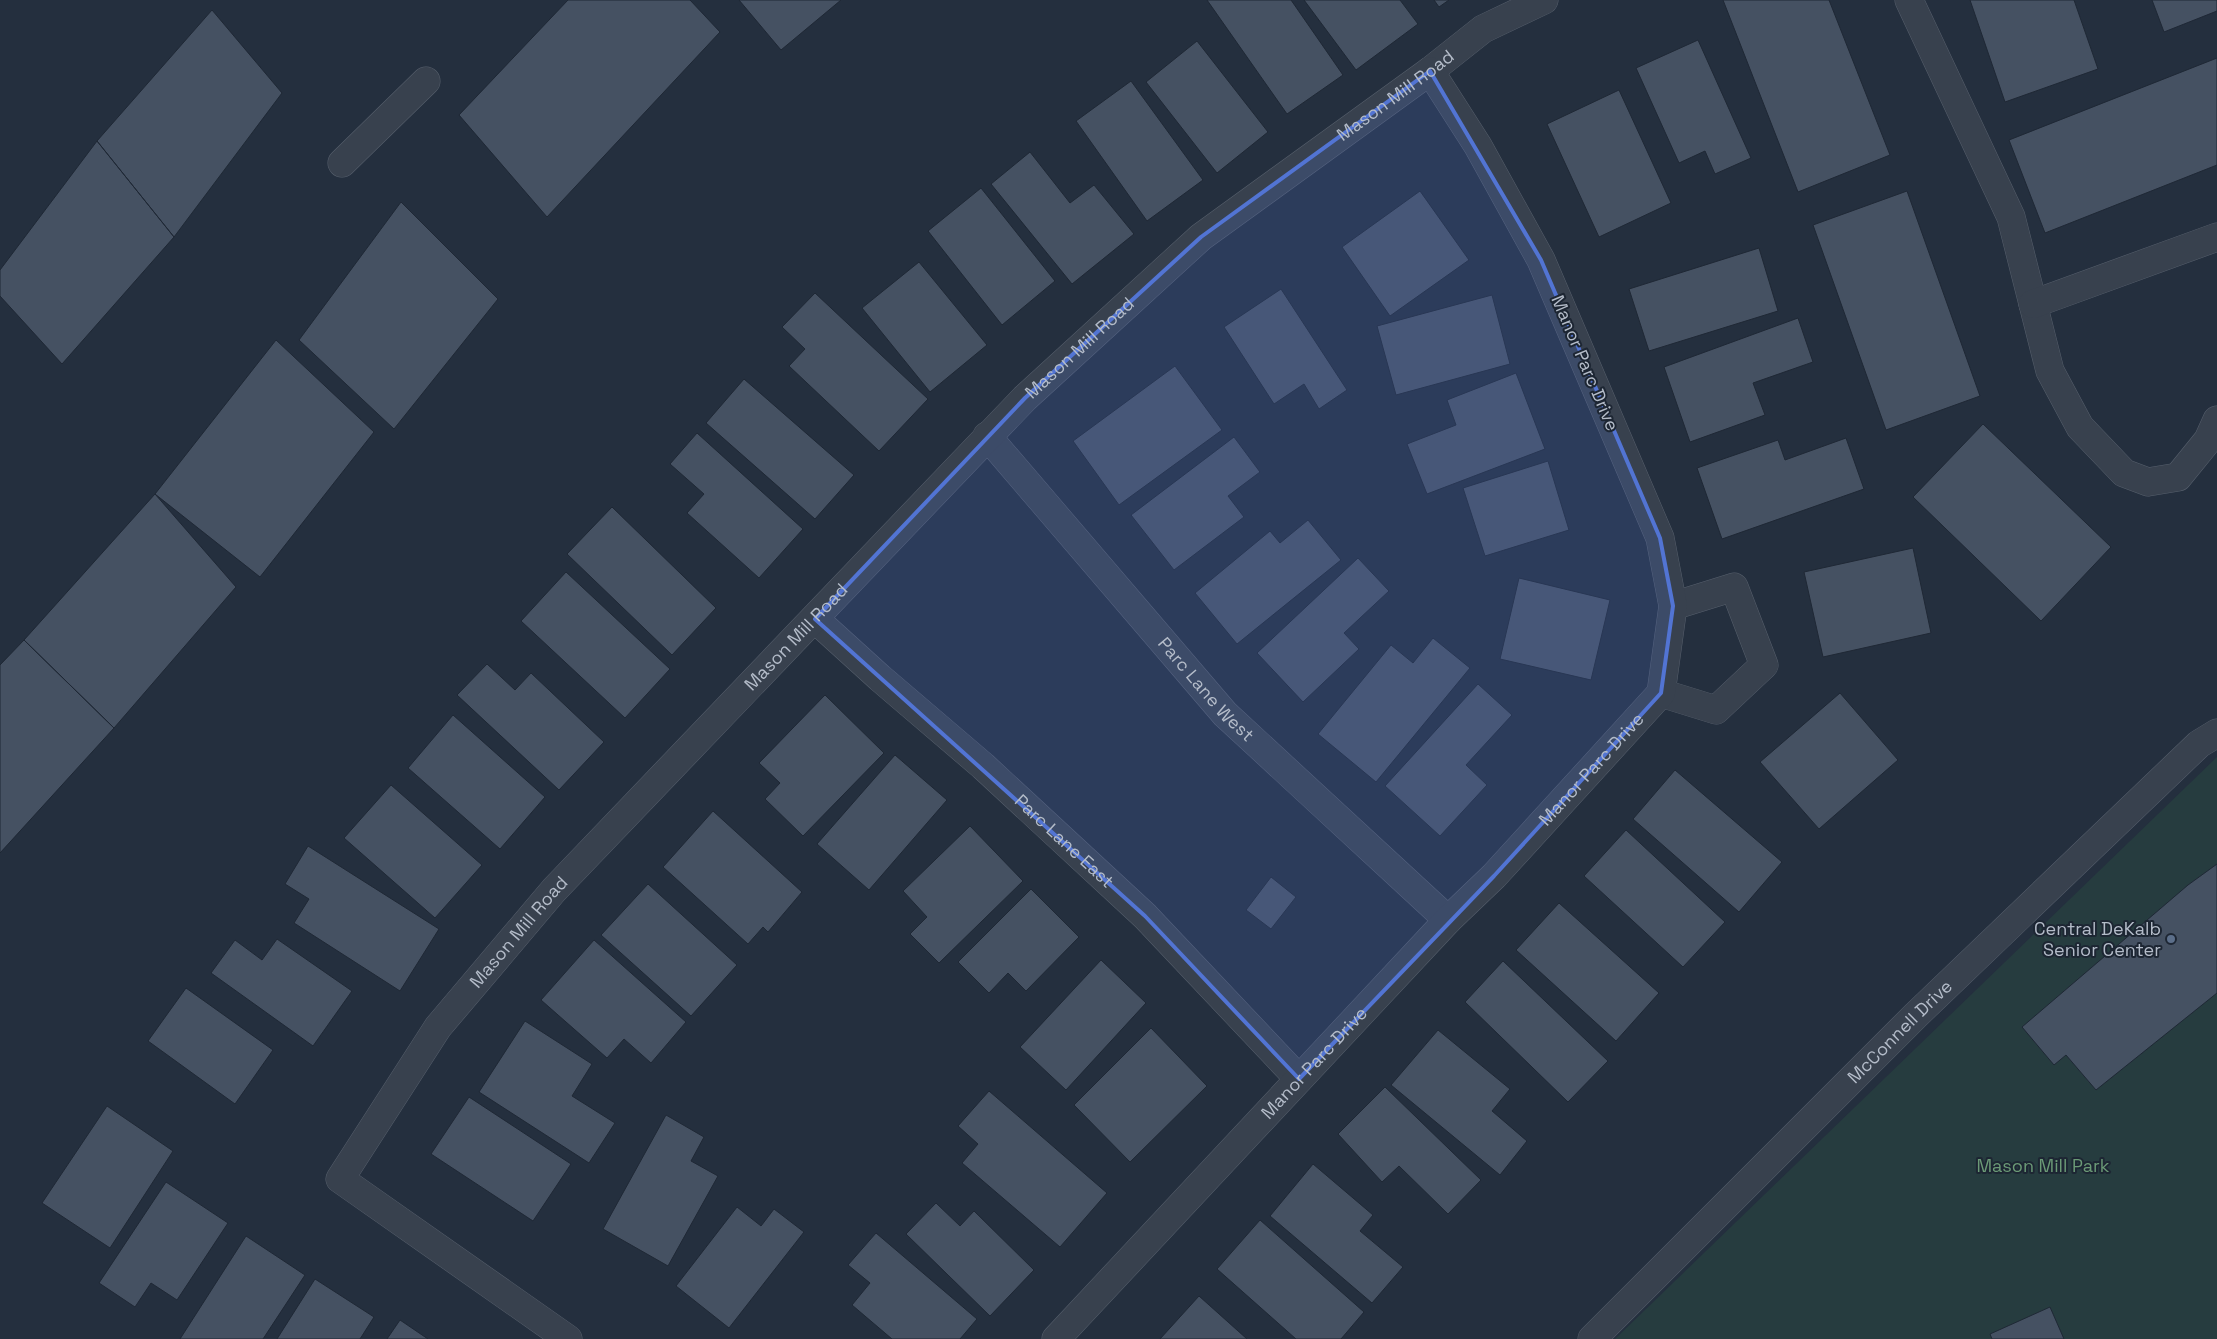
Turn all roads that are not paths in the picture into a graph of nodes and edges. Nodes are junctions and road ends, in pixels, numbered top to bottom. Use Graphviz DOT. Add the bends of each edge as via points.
graph roads {
  1 [pos="1544,0"];
  2 [pos="1909,0"];
  3 [pos="1430,71"];
  4 [pos="426,81"];
  5 [pos="342,163"];
  6 [pos="2217,237"];
  7 [pos="2033,304"];
  8 [pos="2217,420"];
  9 [pos="987,436"];
  10 [pos="1672,606"];
  11 [pos="815,619"];
  12 [pos="1661,693"];
  13 [pos="2217,733"];
  14 [pos="1448,920"];
  15 [pos="1299,1079"];
  16 [pos="568,1339"];
  17 [pos="1056,1339"];
  18 [pos="1592,1339"];
  1 -- 3 [label="street, Mason Mill Road" via="1483,29"];
  2 -- 7 [label="street" via="2011,217"];
  3 -- 9 [label="street, Mason Mill Road" via="1201,237"];
  3 -- 10 [label="street, Manor Parc Drive" via="1478,146 1541,260 1660,538"];
  4 -- 5 [label="street"];
  6 -- 7 [label="street"];
  7 -- 8 [label="street" via="2050,371 2080,427 2124,472 2148,482 2178,476 2208,440"];
  9 -- 11 [label="street, Mason Mill Road"];
  9 -- 14 [label="street, Parc Lane West" via="1225,714"];
  10 -- 12 [label="street, Manor Parc Drive"];
  10 -- 12 [label="street" via="1734,587 1764,665 1716,710"];
  11 -- 15 [label="street, Parc Lane East" via="983,766 1145,916"];
  11 -- 16 [label="street, Mason Mill Road" via="554,890 450,1011 340,1179"];
  12 -- 14 [label="street, Manor Parc Drive" via="1494,876"];
  13 -- 18 [label="street, McConnell Drive" via="2198,744 1915,1016"];
  14 -- 15 [label="street, Manor Parc Drive"];
  15 -- 17 [label="street, Manor Parc Drive"];
}
